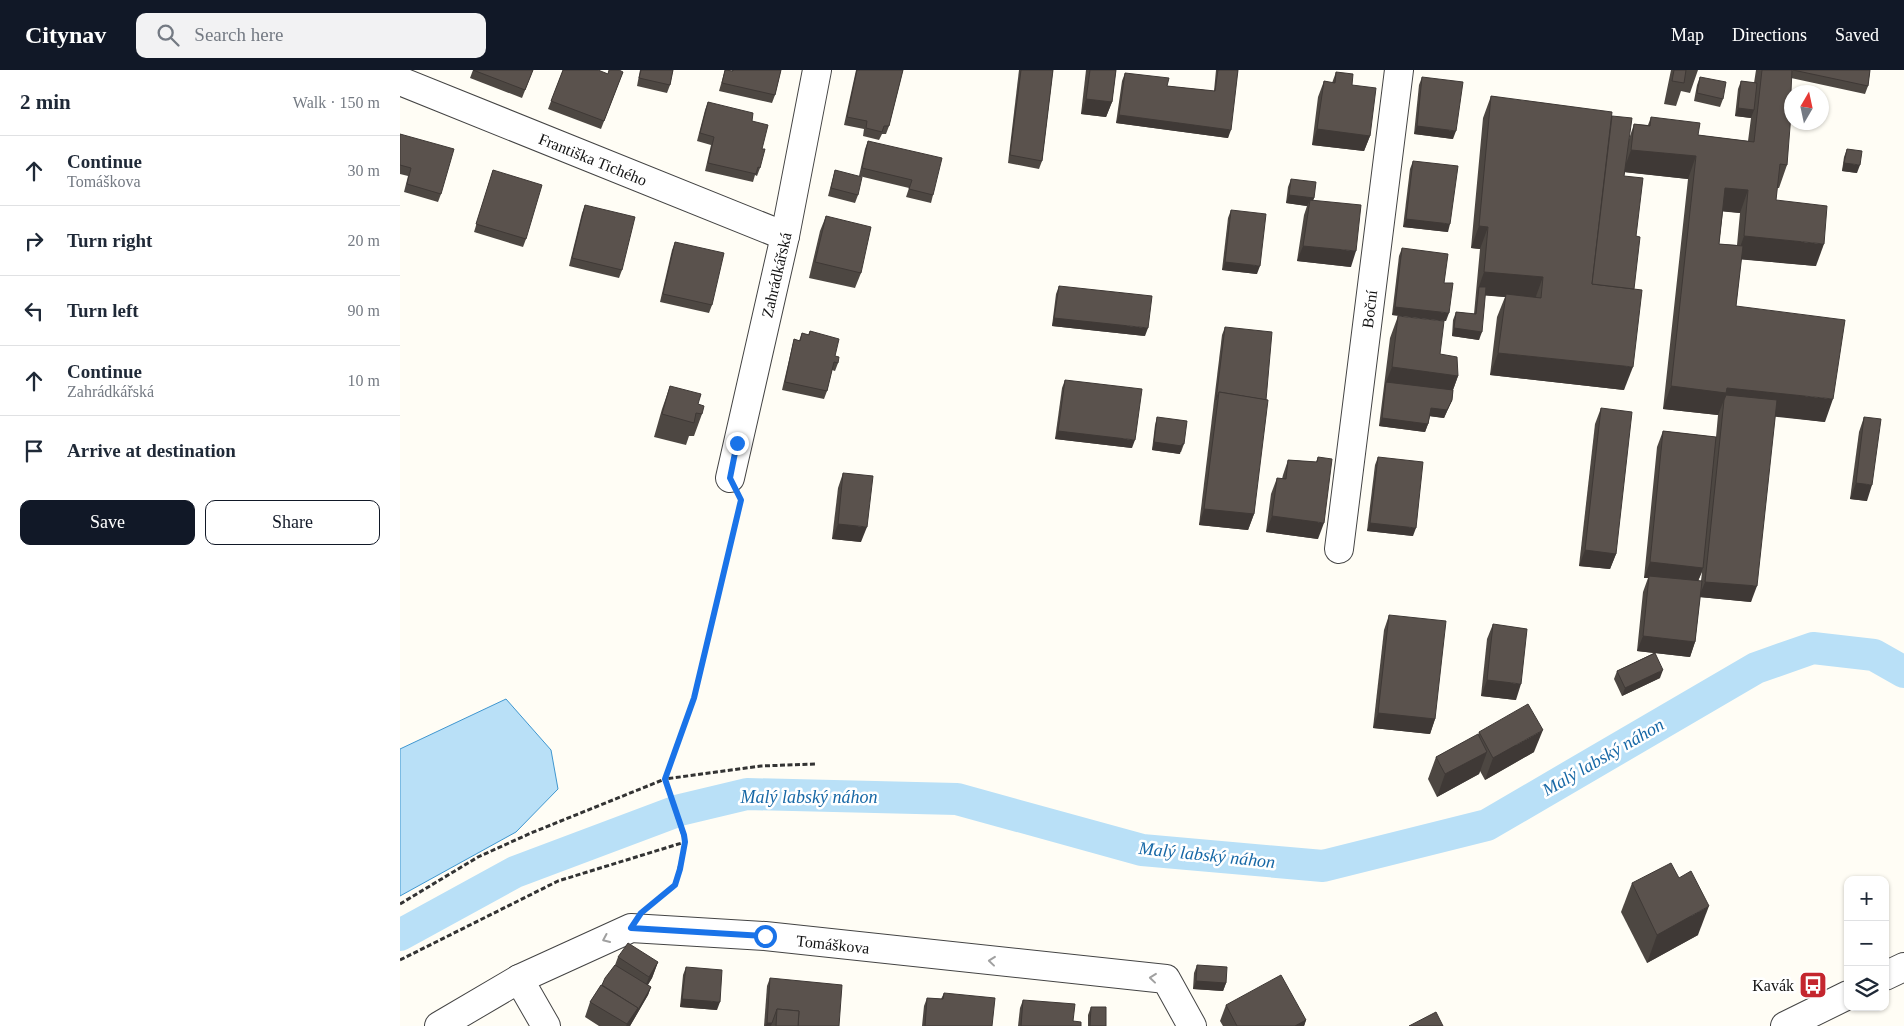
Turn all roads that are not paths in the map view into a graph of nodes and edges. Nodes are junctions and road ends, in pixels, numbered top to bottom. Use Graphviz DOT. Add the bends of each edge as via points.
graph roads {
  1 [pos="817,70"];
  2 [pos="1399,70"];
  3 [pos="400,81"];
  4 [pos="785,236"];
  5 [pos="730,478"];
  6 [pos="1339,549"];
  7 [pos="1904,967"];
  8 [pos="1889,974"];
  9 [pos="518,979"];
  10 [pos="1844,997"];
  11 [pos="439,1026"];
  12 [pos="546,1026"];
  13 [pos="1192,1026"];
  14 [pos="1785,1026"];
  1 -- 4 [label="street, Zahrádkářská"];
  2 -- 6 [label="street, Boční"];
  3 -- 4 [label="street, Františka Tichého"];
  4 -- 5 [label="street, Zahrádkářská"];
  7 -- 8 [label="street"];
  9 -- 11 [label="street, Tomáškova"];
  9 -- 12 [label="street"];
  13 -- 9 [label="street, Tomáškova, one-way" via="1166,979 765,936 631,928"];
  10 -- 14 [label="street"];
}
